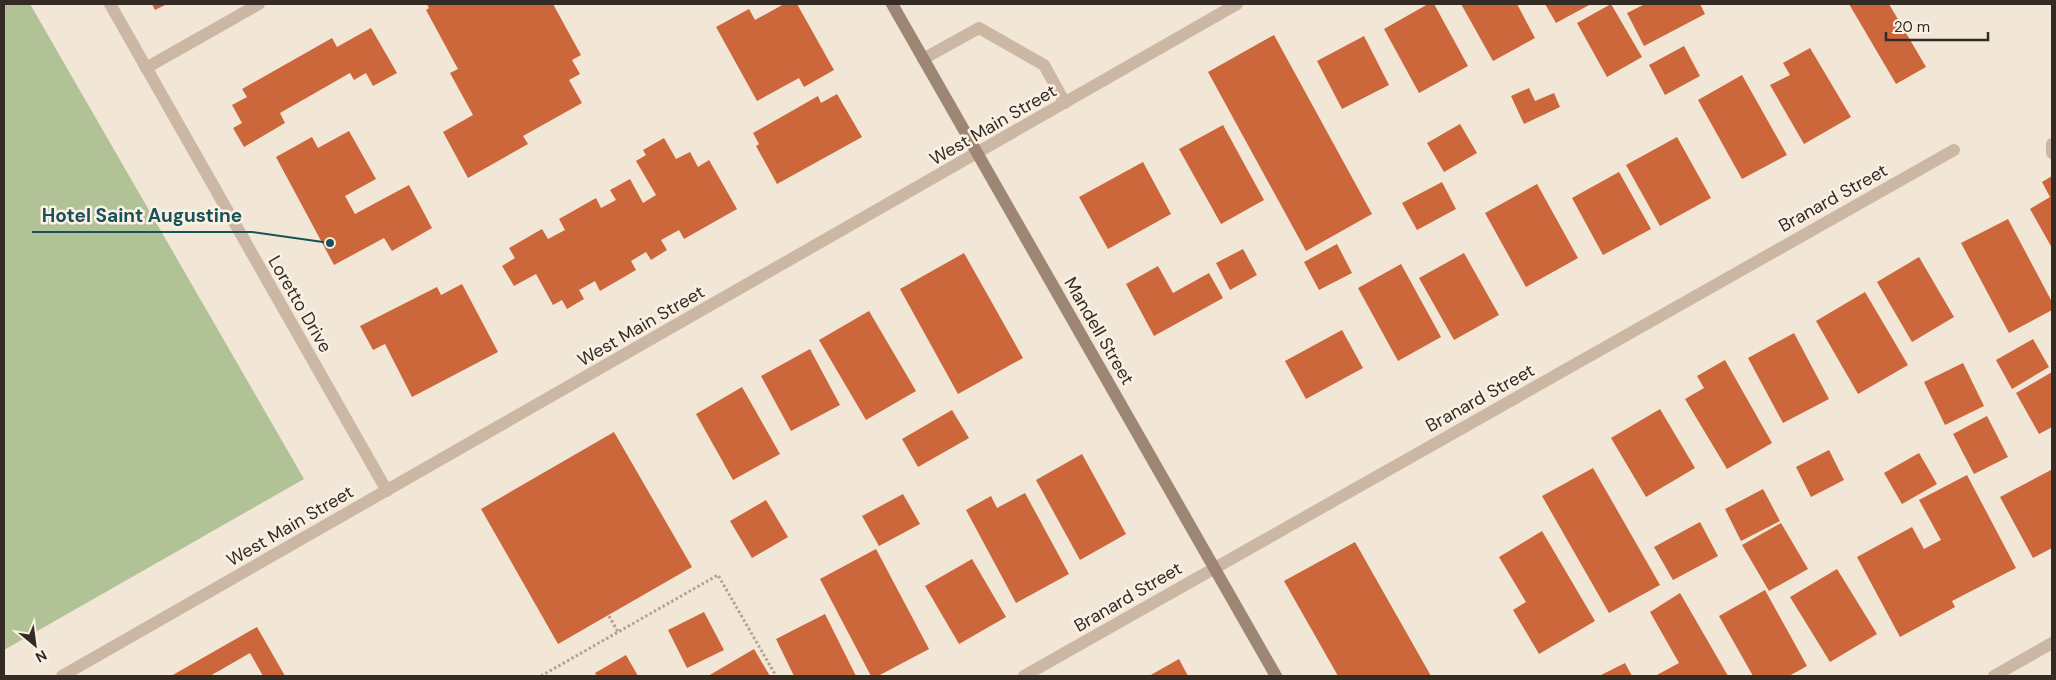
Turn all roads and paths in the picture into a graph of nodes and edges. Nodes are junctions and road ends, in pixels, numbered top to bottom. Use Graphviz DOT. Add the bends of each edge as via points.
graph roads {
  1 [pos="110,4"];
  2 [pos="259,4"];
  3 [pos="892,4"];
  4 [pos="1238,4"];
  5 [pos="924,59"];
  6 [pos="146,68"];
  7 [pos="1065,103"];
  8 [pos="2052,144"];
  9 [pos="1954,150"];
  10 [pos="2052,153"];
  11 [pos="978,154"];
  12 [pos="387,491"];
  13 [pos="1215,568"];
  14 [pos="609,616"];
  15 [pos="618,632"];
  16 [pos="2052,643"];
  17 [pos="62,676"];
  18 [pos="541,676"];
  19 [pos="776,676"];
  20 [pos="1024,676"];
  21 [pos="1276,676"];
  22 [pos="1994,676"];
  1 -- 6 [label="street, Loretto Drive"];
  2 -- 6 [label="street"];
  3 -- 5 [label="street, Mandell Street"];
  4 -- 7 [label="street, West Main Street"];
  5 -- 7 [label="street" via="979,28 1044,65"];
  5 -- 11 [label="street, Mandell Street"];
  6 -- 12 [label="street, Loretto Drive"];
  7 -- 11 [label="street, West Main Street"];
  8 -- 10 [label="street"];
  9 -- 13 [label="street, Branard Street"];
  11 -- 12 [label="street, West Main Street"];
  11 -- 13 [label="street, Mandell Street"];
  12 -- 17 [label="street, West Main Street"];
  13 -- 20 [label="street, Branard Street"];
  13 -- 21 [label="street, Mandell Street"];
  14 -- 15 [label="path"];
  15 -- 18 [label="path"];
  15 -- 19 [label="path" via="718,575"];
  16 -- 22 [label="street"];
}
